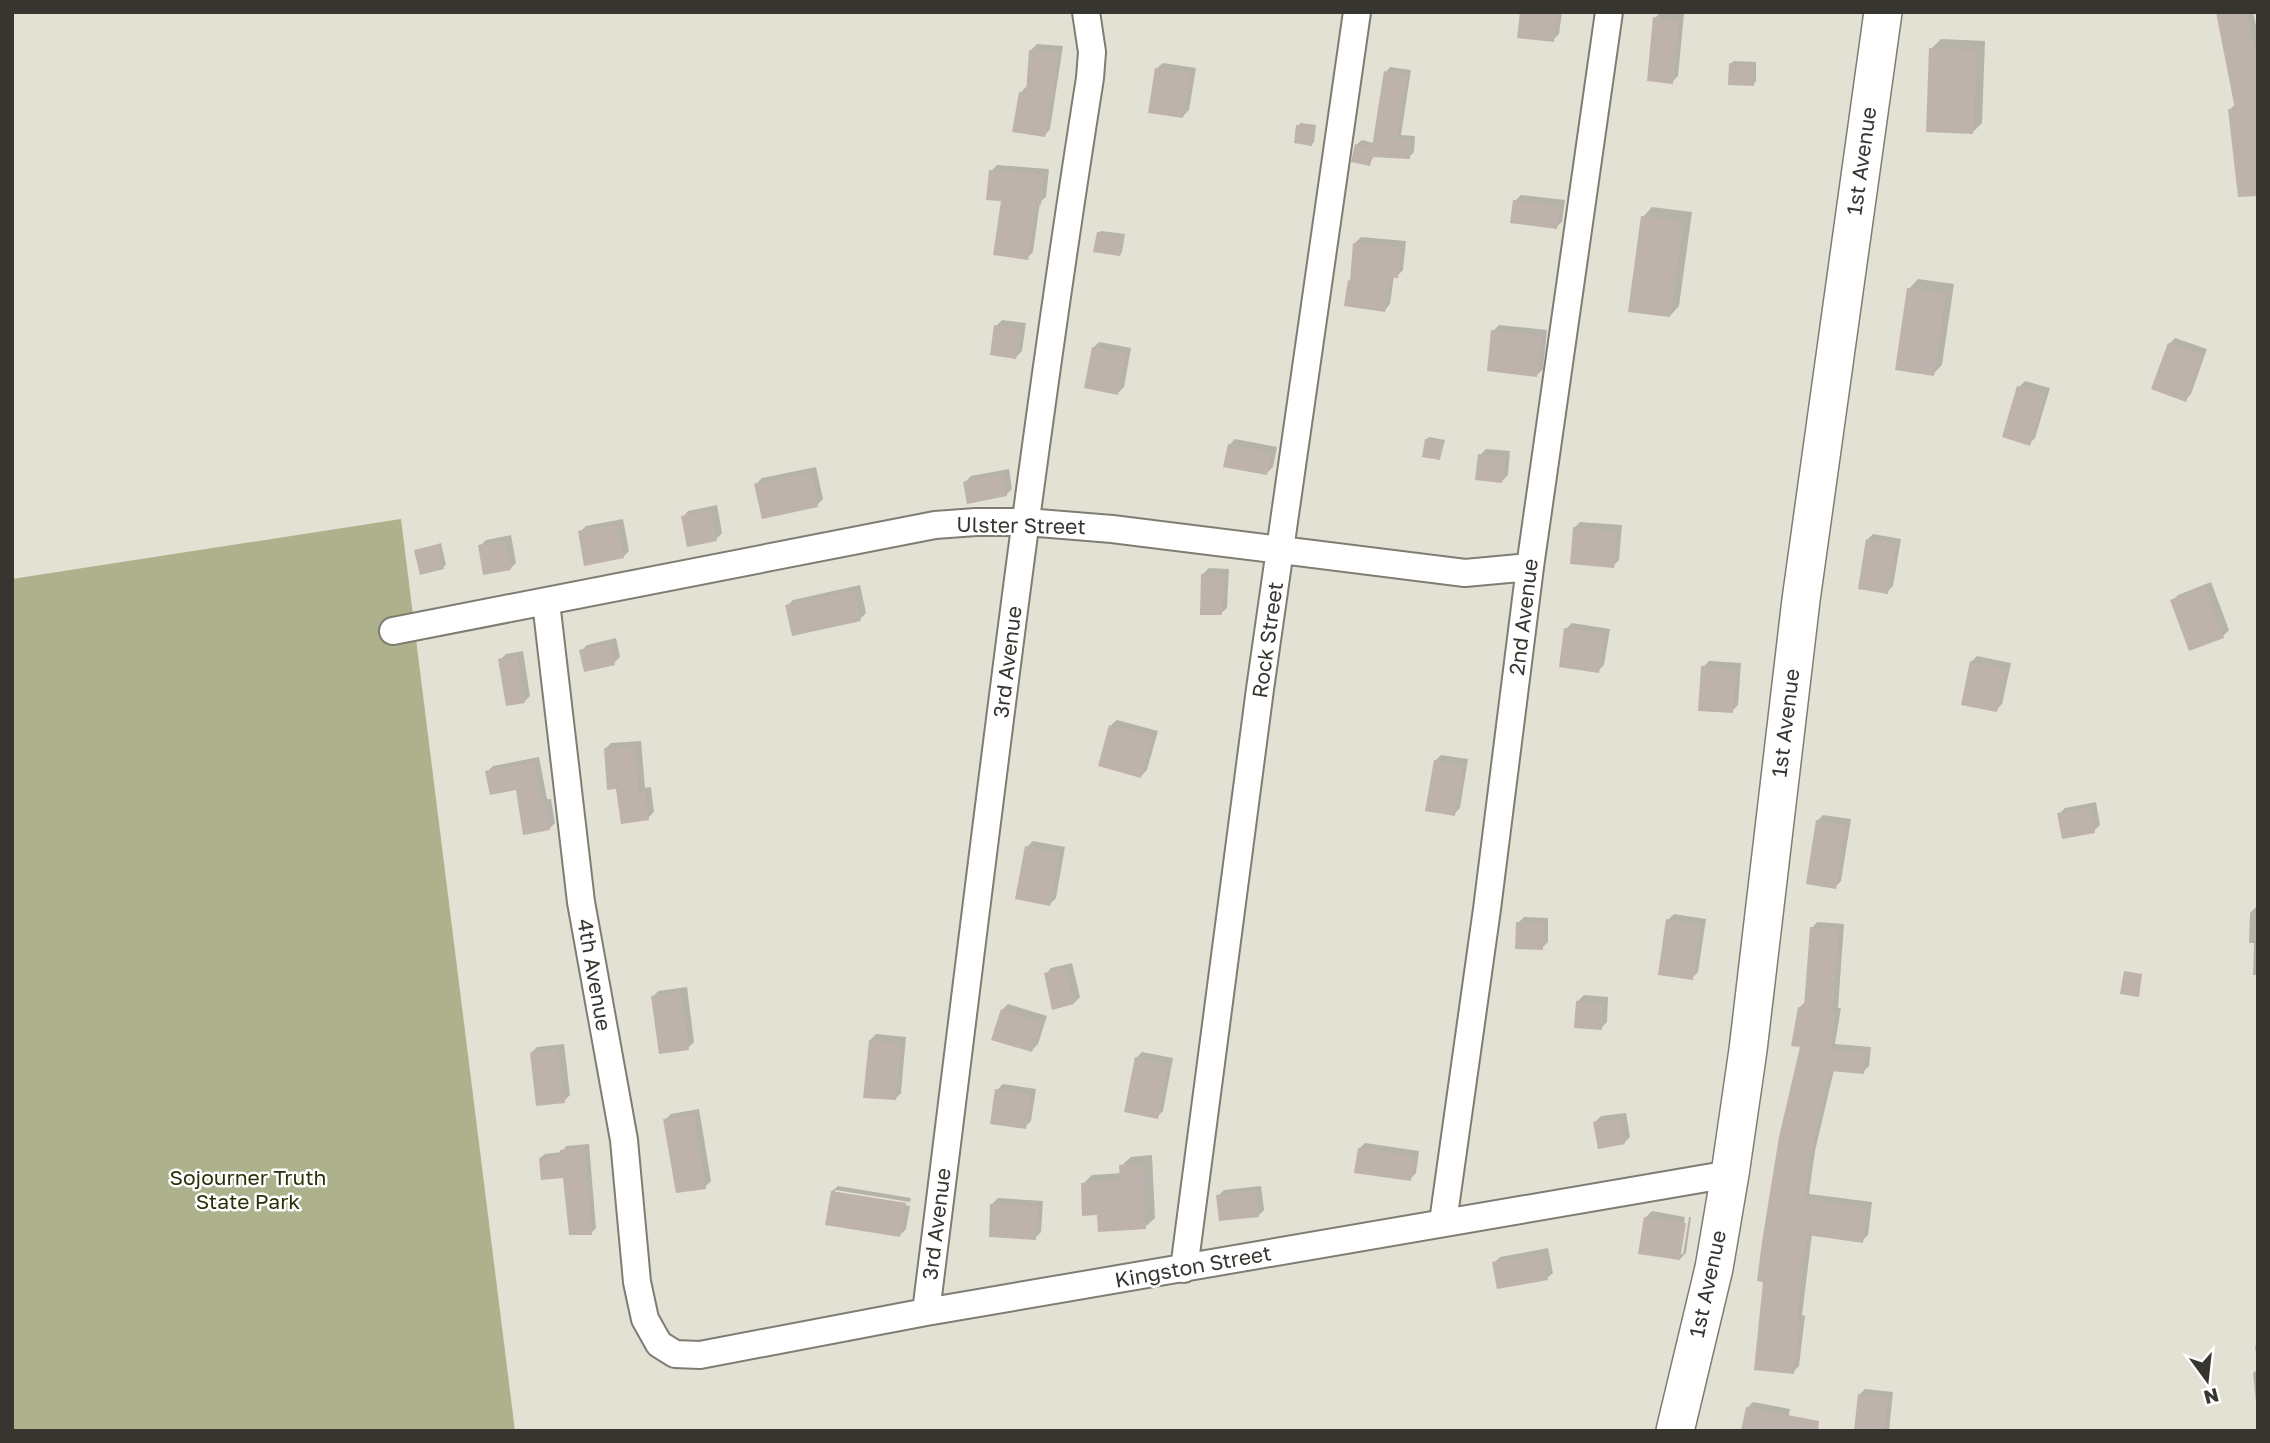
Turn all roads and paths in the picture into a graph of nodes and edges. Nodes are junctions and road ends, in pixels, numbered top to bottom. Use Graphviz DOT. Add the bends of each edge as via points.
graph roads {
  1 [pos="1087,12"];
  2 [pos="1357,12"];
  3 [pos="1609,12"];
  4 [pos="1883,12"];
  5 [pos="1026,522"];
  6 [pos="1281,550"];
  7 [pos="1530,567"];
  8 [pos="546,602"];
  9 [pos="394,631"];
  10 [pos="1730,1174"];
  11 [pos="1444,1222"];
  12 [pos="1184,1269"];
  13 [pos="926,1312"];
  14 [pos="659,1344"];
  15 [pos="1675,1431"];
  1 -- 5 [label="street, 3rd Avenue" via="1090,78"];
  2 -- 6 [label="street, Rock Street"];
  3 -- 7 [label="street, 2nd Avenue"];
  4 -- 10 [label="street, 1st Avenue" via="1801,600"];
  5 -- 6 [label="street, Ulster Street"];
  5 -- 8 [label="street, Ulster Street" via="934,525"];
  5 -- 13 [label="street, 3rd Avenue"];
  6 -- 7 [label="street, Ulster Street" via="1465,573"];
  6 -- 12 [label="street, Rock Street"];
  7 -- 11 [label="street, 2nd Avenue"];
  8 -- 9 [label="street, Ulster Street"];
  8 -- 14 [label="street, 4th Avenue" via="581,902 624,1140 637,1282 645,1320"];
  10 -- 11 [label="street, Kingston Street"];
  10 -- 15 [label="street, 1st Avenue" via="1714,1268"];
  11 -- 12 [label="street, Kingston Street"];
  12 -- 13 [label="street, Kingston Street"];
  13 -- 14 [label="street, Kingston Street" via="700,1355 675,1354"];
}
